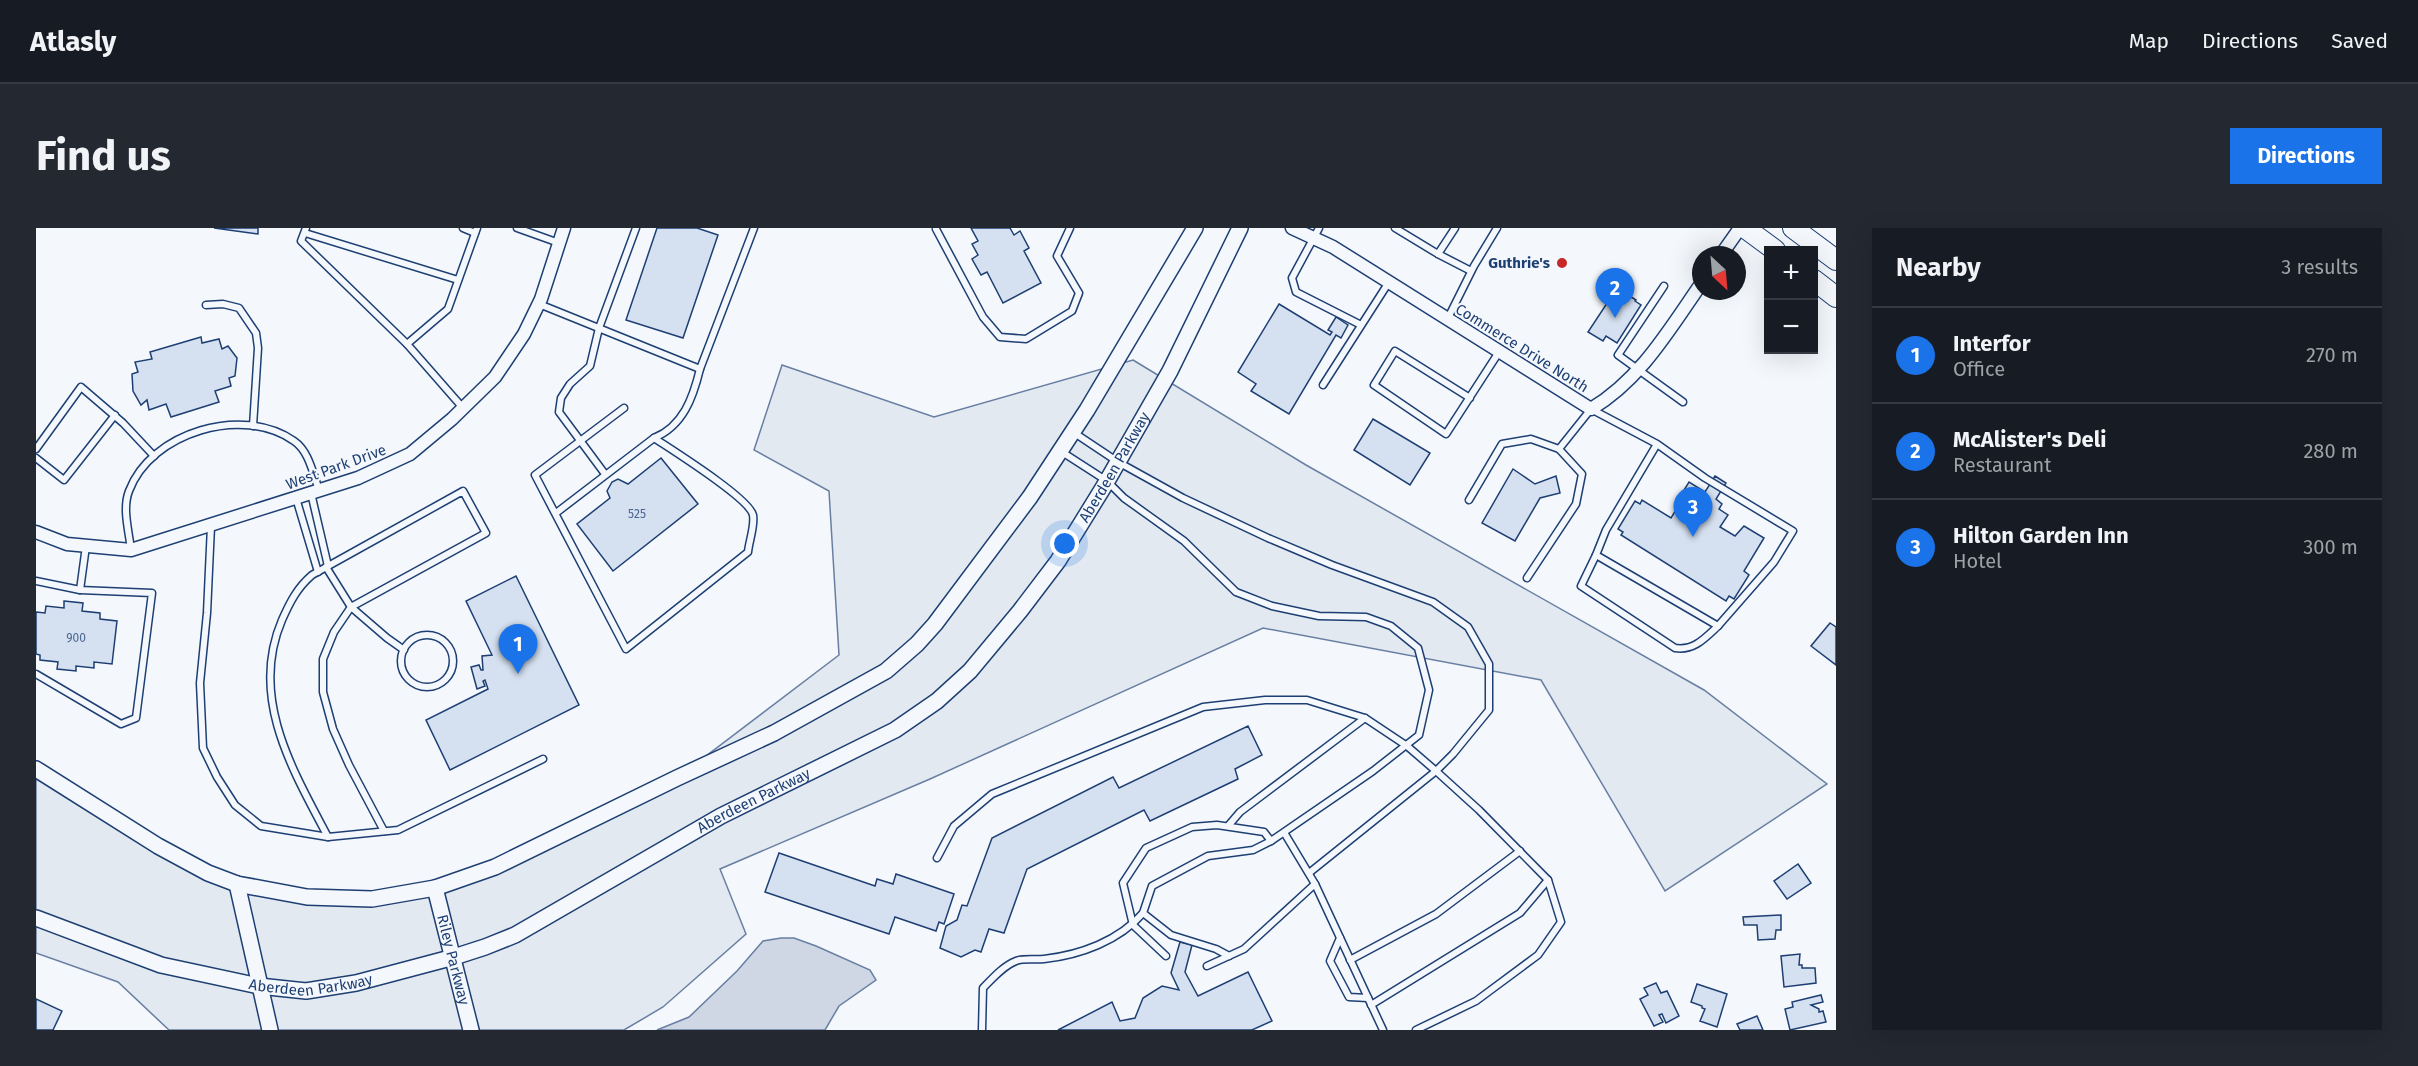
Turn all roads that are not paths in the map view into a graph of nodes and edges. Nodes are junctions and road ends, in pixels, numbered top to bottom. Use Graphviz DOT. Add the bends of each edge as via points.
graph roads {
  1 [pos="463,228"];
  2 [pos="517,228"];
  3 [pos="564,228"];
  4 [pos="636,228"];
  5 [pos="754,228"];
  6 [pos="932,228"];
  7 [pos="937,228"];
  8 [pos="1070,228"];
  9 [pos="1196,228"];
  10 [pos="1240,228"];
  11 [pos="1292,228"];
  12 [pos="1395,228"];
  13 [pos="1455,228"];
  14 [pos="1497,228"];
  15 [pos="1740,228"];
  16 [pos="1745,228"];
  17 [pos="1793,228"];
  18 [pos="305,230"];
  19 [pos="476,231"];
  20 [pos="1316,233"];
  21 [pos="559,243"];
  22 [pos="1727,246"];
  23 [pos="1770,246"];
  24 [pos="1438,254"];
  25 [pos="1836,260"];
  26 [pos="1471,271"];
  27 [pos="458,280"];
  28 [pos="1389,282"];
  29 [pos="1818,283"];
  30 [pos="1664,286"];
  31 [pos="1692,296"];
  32 [pos="1836,297"];
  33 [pos="538,304"];
  34 [pos="206,305"];
  35 [pos="1448,318"];
  36 [pos="1361,325"];
  37 [pos="599,328"];
  38 [pos="407,344"];
  39 [pos="1499,352"];
  40 [pos="700,369"];
  41 [pos="1638,370"];
  42 [pos="1323,385"];
  43 [pos="1470,398"];
  44 [pos="1683,402"];
  45 [pos="463,408"];
  46 [pos="624,408"];
  47 [pos="1591,409"];
  48 [pos="115,415"];
  49 [pos="253,426"];
  50 [pos="1072,432"];
  51 [pos="654,438"];
  52 [pos="580,441"];
  53 [pos="1657,444"];
  54 [pos="36,449"];
  55 [pos="1559,449"];
  56 [pos="1060,451"];
  57 [pos="154,456"];
  58 [pos="36,458"];
  59 [pos="1118,462"];
  60 [pos="605,474"];
  61 [pos="1107,481"];
  62 [pos="315,492"];
  63 [pos="296,498"];
  64 [pos="1469,500"];
  65 [pos="556,513"];
  66 [pos="211,526"];
  67 [pos="36,532"];
  68 [pos="86,546"];
  69 [pos="131,550"];
  70 [pos="1596,555"];
  71 [pos="327,567"];
  72 [pos="318,572"];
  73 [pos="1527,578"];
  74 [pos="36,581"];
  75 [pos="80,590"];
  76 [pos="351,607"];
  77 [pos="1718,626"];
  78 [pos="404,650"];
  79 [pos="36,674"];
  80 [pos="1365,718"];
  81 [pos="1407,746"];
  82 [pos="543,759"];
  83 [pos="36,769"];
  84 [pos="1436,771"];
  85 [pos="1228,826"];
  86 [pos="384,831"];
  87 [pos="1285,834"];
  88 [pos="328,837"];
  89 [pos="1271,841"];
  90 [pos="1520,851"];
  91 [pos="937,858"];
  92 [pos="1309,873"];
  93 [pos="1548,880"];
  94 [pos="237,884"];
  95 [pos="1315,884"];
  96 [pos="435,888"];
  97 [pos="1143,913"];
  98 [pos="36,918"];
  99 [pos="1132,925"];
  100 [pos="1340,938"];
  101 [pos="1166,956"];
  102 [pos="1228,956"];
  103 [pos="454,957"];
  104 [pos="1350,960"];
  105 [pos="1207,966"];
  106 [pos="259,986"];
  107 [pos="1370,1001"];
  108 [pos="1381,1029"];
  109 [pos="270,1030"];
  110 [pos="471,1030"];
  111 [pos="982,1030"];
  112 [pos="1416,1030"];
  1 -- 19 [label="lane"];
  2 -- 21 [label="lane"];
  3 -- 21 [label="street, West Park Drive"];
  4 -- 37 [label="lane"];
  5 -- 40 [label="lane"];
  6 -- 7 [label="lane"];
  7 -- 8 [label="lane" via="983,317 1000,337 1026,339 1072,311 1076,302 1079,293 1057,256"];
  9 -- 50 [label="street"];
  10 -- 59 [label="street, Aberdeen Parkway" via="1170,371"];
  11 -- 20 [label="street, Commerce Drive North"];
  12 -- 24 [label="lane"];
  13 -- 24 [label="lane"];
  14 -- 26 [label="lane"];
  15 -- 22 [label="street"];
  16 -- 23 [label="main road"];
  17 -- 25 [label="main road"];
  18 -- 27 [label="lane"];
  18 -- 38 [label="lane" via="301,241"];
  19 -- 27 [label="lane"];
  20 -- 28 [label="street, Commerce Drive North"];
  20 -- 36 [label="lane" via="1292,278 1293,286 1296,292"];
  21 -- 33 [label="street, West Park Drive"];
  24 -- 26 [label="lane"];
  26 -- 35 [label="lane"];
  27 -- 38 [label="lane" via="448,309"];
  28 -- 35 [label="street, Commerce Drive North"];
  28 -- 36 [label="lane"];
  29 -- 32 [label="main road"];
  30 -- 41 [label="lane" via="1618,356"];
  31 -- 41 [label="street, Commerce Drive North"];
  33 -- 37 [label="lane"];
  33 -- 45 [label="street, West Park Drive" via="524,334 495,377"];
  34 -- 49 [label="lane" via="239,308 256,333"];
  35 -- 39 [label="street, Commerce Drive North"];
  36 -- 42 [label="lane"];
  37 -- 40 [label="lane"];
  37 -- 52 [label="lane" via="590,366 570,384 561,399 559,412"];
  38 -- 45 [label="lane"];
  39 -- 43 [label="lane"];
  39 -- 47 [label="street, Commerce Drive North"];
  40 -- 51 [label="lane" via="679,421"];
  41 -- 44 [label="lane"];
  41 -- 47 [label="street, Commerce Drive North" via="1613,396"];
  43 -- 43 [label="lane" via="1446,434 1374,385 1395,351"];
  45 -- 62 [label="street, West Park Drive" via="410,454"];
  46 -- 52 [label="lane"];
  47 -- 53 [label="lane"];
  47 -- 55 [label="lane"];
  48 -- 54 [label="lane" via="81,387"];
  48 -- 57 [label="lane"];
  48 -- 58 [label="lane" via="64,480"];
  49 -- 57 [label="lane" via="205,429 171,443"];
  49 -- 62 [label="lane" via="295,441 305,454"];
  50 -- 56 [label="street"];
  50 -- 59 [label="lane"];
  51 -- 60 [label="lane"];
  51 -- 65 [label="lane" via="744,502 753,517 748,552 627,649"];
  52 -- 60 [label="lane"];
  52 -- 65 [label="lane" via="535,475"];
  53 -- 70 [label="lane" via="1606,530"];
  53 -- 77 [label="lane" via="1793,531 1774,562"];
  55 -- 64 [label="lane" via="1531,439 1502,444"];
  55 -- 73 [label="lane" via="1582,474 1576,504"];
  56 -- 61 [label="lane"];
  56 -- 96 [label="street" via="935,624 886,671 774,733 495,867"];
  57 -- 69 [label="lane" via="129,490 125,505"];
  59 -- 61 [label="street, Aberdeen Parkway"];
  59 -- 84 [label="lane" via="1268,538 1433,602 1468,627 1490,664 1489,710"];
  60 -- 65 [label="lane"];
  61 -- 81 [label="lane" via="1184,541 1236,592 1272,606 1318,616 1366,617 1391,626 1418,648 1429,690 1419,735"];
  61 -- 103 [label="street, Aberdeen Parkway" via="1058,561 1020,611 970,671 918,716 721,816 515,935"];
  62 -- 63 [label="street, West Park Drive"];
  62 -- 71 [label="lane"];
  63 -- 66 [label="street, West Park Drive"];
  63 -- 72 [label="lane"];
  66 -- 69 [label="street, West Park Drive"];
  66 -- 88 [label="lane" via="200,683 203,748 235,805 261,826"];
  67 -- 68 [label="street, West Park Drive"];
  68 -- 69 [label="street, West Park Drive"];
  68 -- 75 [label="lane"];
  70 -- 77 [label="lane"];
  70 -- 77 [label="lane" via="1581,586 1675,648 1685,650 1698,644"];
  71 -- 72 [label="lane"];
  71 -- 76 [label="lane"];
  71 -- 76 [label="lane" via="463,491 470,501 486,533"];
  72 -- 88 [label="lane" via="299,586 289,604 273,640 269,676 272,710 296,776"];
  74 -- 75 [label="lane"];
  75 -- 79 [label="lane" via="152,593 136,718 122,724"];
  76 -- 78 [label="lane"];
  76 -- 86 [label="lane" via="334,632 323,659 323,692 333,729"];
  78 -- 78 [label="lane" via="406,675 420,686 437,685 450,673 453,657 439,638 416,638"];
  80 -- 81 [label="lane"];
  80 -- 85 [label="lane" via="1240,812"];
  80 -- 91 [label="lane" via="1307,700 1203,707 992,794 954,826"];
  81 -- 84 [label="lane"];
  81 -- 87 [label="lane"];
  82 -- 86 [label="lane" via="398,830"];
  83 -- 94 [label="street" via="158,846"];
  84 -- 90 [label="lane"];
  84 -- 92 [label="lane"];
  85 -- 89 [label="lane" via="1264,832"];
  85 -- 99 [label="lane" via="1192,827 1146,848 1124,883"];
  86 -- 88 [label="lane"];
  87 -- 89 [label="lane"];
  87 -- 92 [label="lane"];
  89 -- 97 [label="lane" via="1253,850 1208,856 1152,886"];
  90 -- 93 [label="lane"];
  90 -- 104 [label="lane" via="1436,914"];
  92 -- 95 [label="lane"];
  93 -- 107 [label="lane" via="1520,914"];
  93 -- 112 [label="lane" via="1561,922 1538,955 1476,1001"];
  94 -- 96 [label="street" via="308,897 372,900"];
  94 -- 106 [label="street"];
  95 -- 100 [label="lane"];
  95 -- 102 [label="lane" via="1244,949"];
  96 -- 103 [label="street, Riley Parkway"];
  97 -- 99 [label="lane"];
  97 -- 102 [label="lane" via="1171,935"];
  98 -- 106 [label="street, Aberdeen Parkway" via="161,965"];
  99 -- 101 [label="lane"];
  99 -- 111 [label="lane" via="1073,954 1016,961 983,988"];
  100 -- 104 [label="lane"];
  100 -- 107 [label="lane" via="1330,961 1348,997"];
  102 -- 105 [label="lane"];
  103 -- 106 [label="street, Aberdeen Parkway" via="356,983 306,991"];
  103 -- 110 [label="street, Riley Parkway"];
  104 -- 107 [label="lane"];
  106 -- 109 [label="street"];
  107 -- 108 [label="lane"];
}
